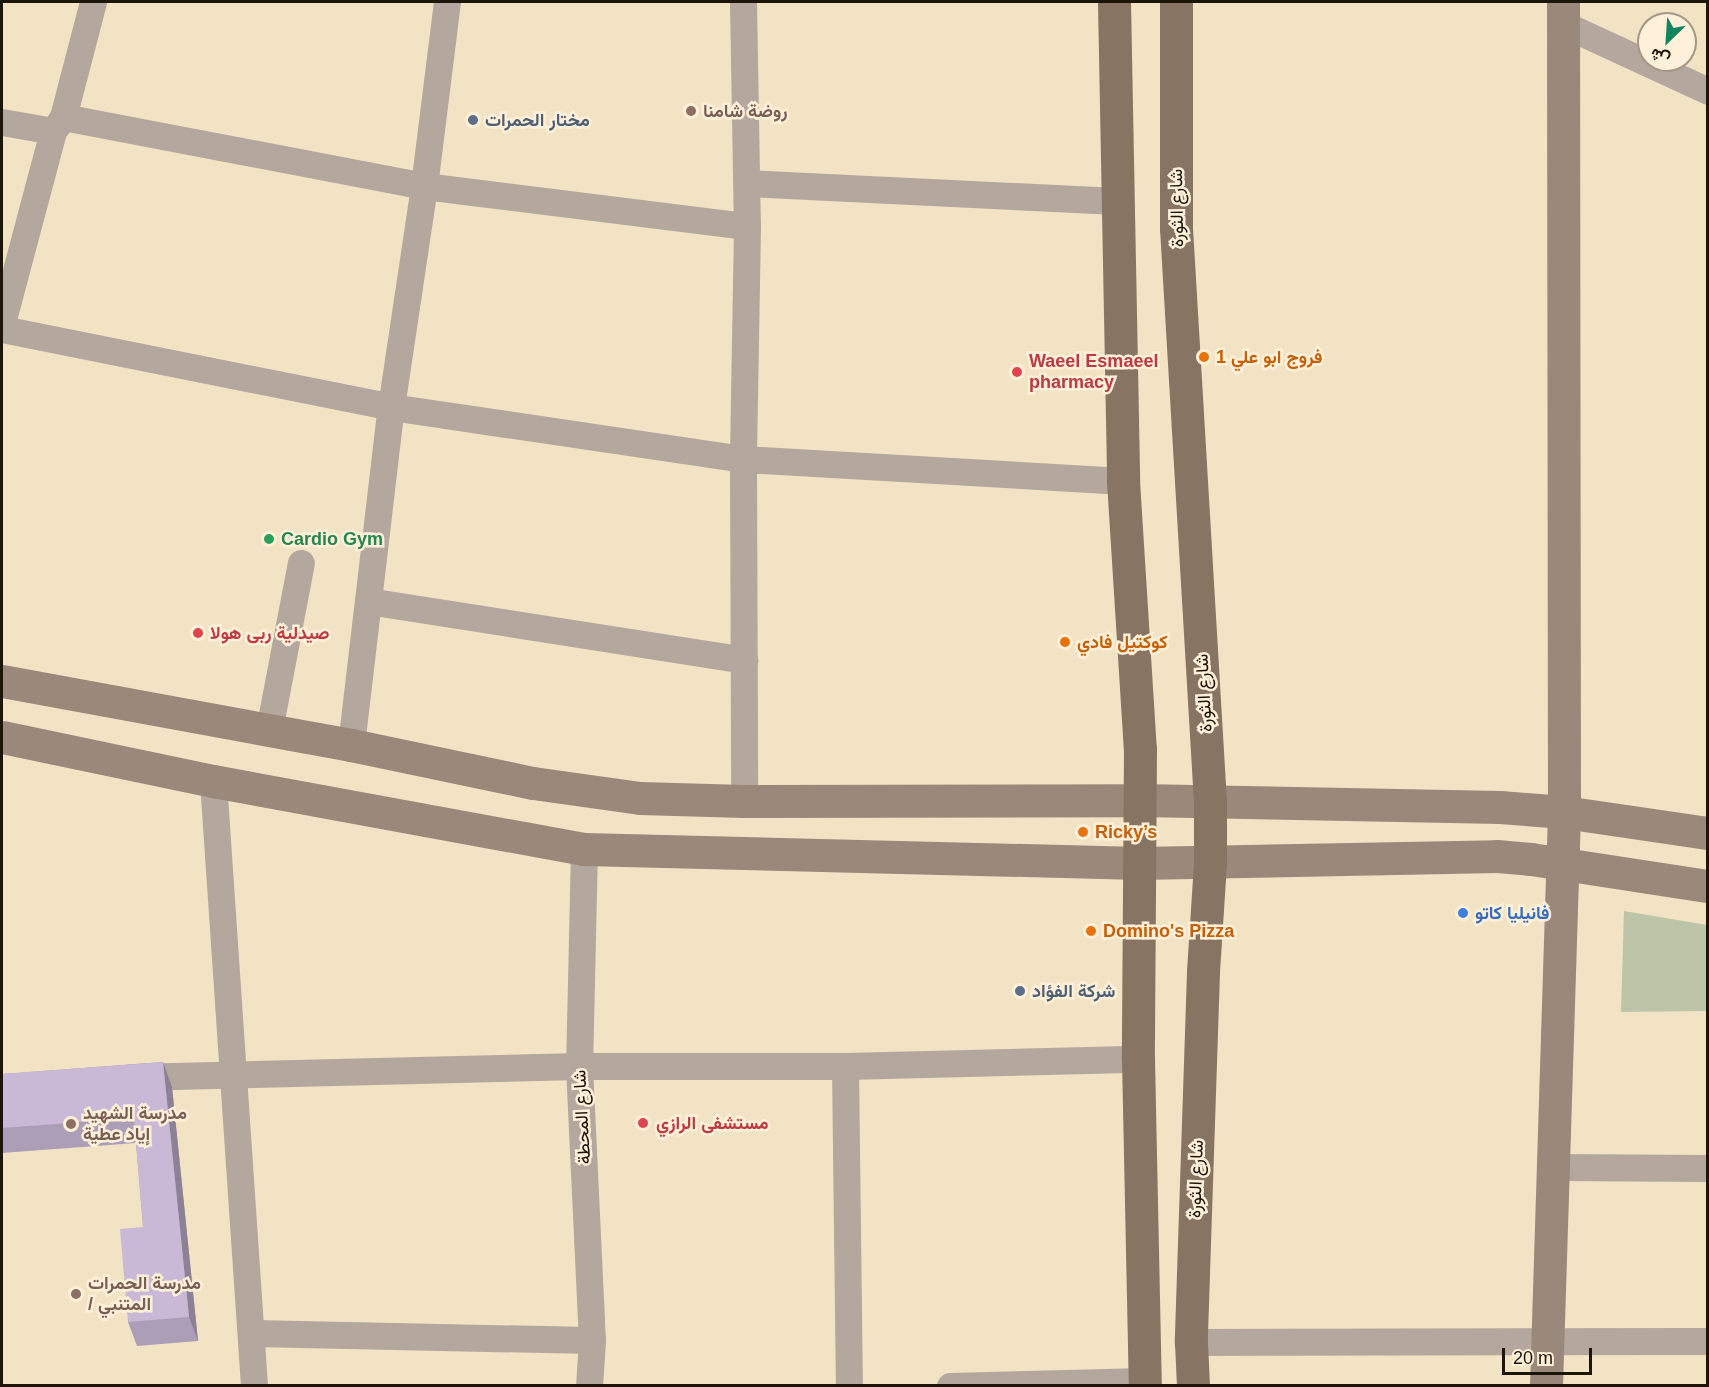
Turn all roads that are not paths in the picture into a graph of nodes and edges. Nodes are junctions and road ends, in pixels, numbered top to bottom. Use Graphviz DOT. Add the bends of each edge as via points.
graph roads {
  1 [pos="93,2"];
  2 [pos="447,2"];
  3 [pos="743,2"];
  4 [pos="1114,2"];
  5 [pos="1176,2"];
  6 [pos="1563,13"];
  7 [pos="1707,91"];
  8 [pos="2,122"];
  9 [pos="58,124"];
  10 [pos="747,183"];
  11 [pos="424,186"];
  12 [pos="1117,201"];
  13 [pos="747,226"];
  14 [pos="2,323"];
  15 [pos="2,329"];
  16 [pos="391,407"];
  17 [pos="743,459"];
  18 [pos="1124,482"];
  19 [pos="301,562"];
  20 [pos="368,602"];
  21 [pos="744,660"];
  22 [pos="2,681"];
  23 [pos="269,730"];
  24 [pos="2,737"];
  25 [pos="351,745"];
  26 [pos="213,781"];
  27 [pos="1140,800"];
  28 [pos="744,801"];
  29 [pos="1210,802"];
  30 [pos="1564,812"];
  31 [pos="1707,833"];
  32 [pos="584,849"];
  33 [pos="1139,863"];
  34 [pos="1210,863"];
  35 [pos="1561,864"];
  36 [pos="1707,886"];
  37 [pos="1138,1059"];
  38 [pos="579,1066"];
  39 [pos="845,1066"];
  40 [pos="233,1075"];
  41 [pos="106,1077"];
  42 [pos="1553,1167"];
  43 [pos="1707,1168"];
  44 [pos="252,1333"];
  45 [pos="592,1340"];
  46 [pos="1707,1341"];
  47 [pos="1191,1342"];
  48 [pos="1547,1343"];
  49 [pos="1145,1383"];
  50 [pos="254,1386"];
  51 [pos="589,1386"];
  52 [pos="849,1386"];
  53 [pos="950,1386"];
  54 [pos="1193,1386"];
  55 [pos="1546,1386"];
  1 -- 9 [label="street"];
  2 -- 11 [label="street"];
  3 -- 10 [label="street"];
  4 -- 12 [label="main road"];
  5 -- 29 [label="main road, شارع الثورة" via="1176,228"];
  6 -- 7 [label="street"];
  6 -- 30 [label="main road"];
  8 -- 9 [label="street"];
  9 -- 11 [label="street"];
  9 -- 14 [label="street"];
  10 -- 12 [label="street"];
  10 -- 13 [label="street"];
  11 -- 13 [label="street"];
  11 -- 16 [label="street"];
  12 -- 18 [label="main road"];
  13 -- 17 [label="street"];
  15 -- 16 [label="street"];
  16 -- 17 [label="street"];
  16 -- 20 [label="street"];
  17 -- 18 [label="street"];
  17 -- 21 [label="street"];
  18 -- 27 [label="main road"];
  19 -- 23 [label="street"];
  20 -- 21 [label="street"];
  20 -- 25 [label="street"];
  21 -- 28 [label="street"];
  22 -- 23 [label="main road"];
  23 -- 25 [label="main road"];
  24 -- 26 [label="main road"];
  25 -- 28 [label="main road" via="554,786 640,798"];
  26 -- 32 [label="main road"];
  26 -- 40 [label="street"];
  27 -- 28 [label="main road"];
  27 -- 29 [label="main road"];
  27 -- 33 [label="main road"];
  29 -- 30 [label="main road" via="1500,807"];
  29 -- 34 [label="main road, شارع الثورة"];
  30 -- 31 [label="main road"];
  30 -- 35 [label="main road"];
  32 -- 33 [label="main road"];
  32 -- 38 [label="street, شارع المحطة"];
  33 -- 34 [label="main road"];
  33 -- 37 [label="main road"];
  34 -- 35 [label="main road" via="1464,856"];
  34 -- 47 [label="main road, شارع الثورة"];
  35 -- 36 [label="main road"];
  35 -- 42 [label="main road"];
  37 -- 39 [label="street"];
  37 -- 49 [label="main road"];
  38 -- 39 [label="street"];
  38 -- 40 [label="street"];
  38 -- 45 [label="street, شارع المحطة"];
  39 -- 52 [label="street"];
  40 -- 41 [label="street"];
  40 -- 44 [label="street"];
  42 -- 43 [label="street"];
  42 -- 48 [label="main road"];
  44 -- 45 [label="street"];
  44 -- 50 [label="street"];
  45 -- 51 [label="street, شارع المحطة"];
  46 -- 48 [label="street"];
  47 -- 48 [label="street"];
  47 -- 54 [label="main road, شارع الثورة"];
  48 -- 55 [label="main road"];
  49 -- 53 [label="street"];
}
